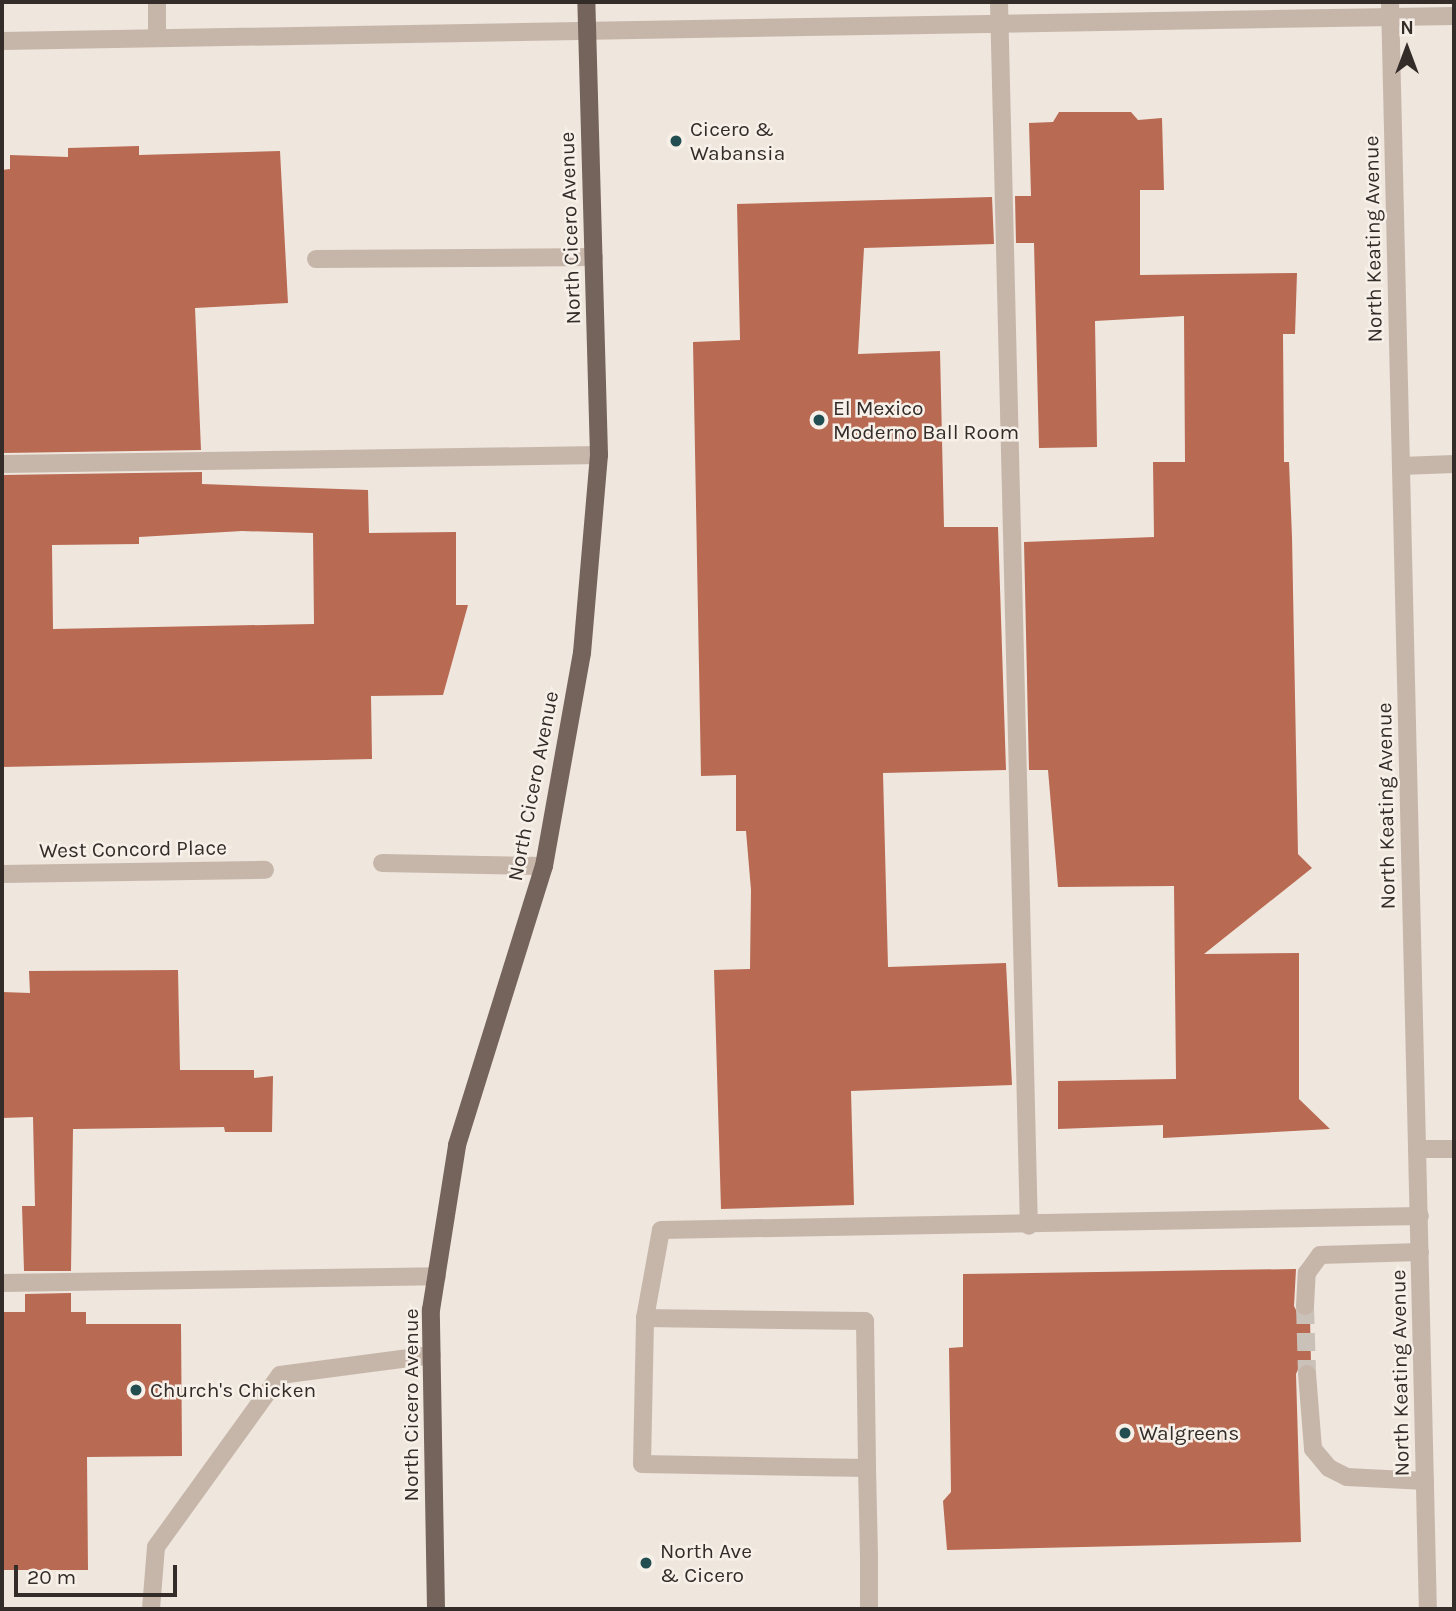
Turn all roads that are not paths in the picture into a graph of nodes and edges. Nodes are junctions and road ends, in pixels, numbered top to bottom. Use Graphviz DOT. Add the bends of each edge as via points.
graph roads {
  1 [pos="157,2"];
  2 [pos="586,2"];
  3 [pos="999,2"];
  4 [pos="1390,9"];
  5 [pos="1454,16"];
  6 [pos="1000,24"];
  7 [pos="587,31"];
  8 [pos="157,38"];
  9 [pos="2,41"];
  10 [pos="594,257"];
  11 [pos="316,259"];
  12 [pos="599,455"];
  13 [pos="2,464"];
  14 [pos="1454,464"];
  15 [pos="1401,466"];
  16 [pos="382,863"];
  17 [pos="544,866"];
  18 [pos="265,870"];
  19 [pos="2,874"];
  20 [pos="1418,1149"];
  21 [pos="1454,1149"];
  22 [pos="1420,1216"];
  23 [pos="1029,1226"];
  24 [pos="1420,1252"];
  25 [pos="437,1276"];
  26 [pos="2,1283"];
  27 [pos="1306,1306"];
  28 [pos="645,1318"];
  29 [pos="432,1355"];
  30 [pos="1307,1374"];
  31 [pos="867,1468"];
  32 [pos="1425,1481"];
  33 [pos="151,1609"];
  34 [pos="436,1609"];
  35 [pos="869,1609"];
  36 [pos="1428,1609"];
  1 -- 8 [label="street"];
  2 -- 7 [label="main road, North Cicero Avenue"];
  3 -- 6 [label="street"];
  4 -- 5 [label="street"];
  4 -- 6 [label="street"];
  4 -- 15 [label="street, North Keating Avenue"];
  6 -- 7 [label="street"];
  6 -- 23 [label="street"];
  7 -- 8 [label="street"];
  7 -- 10 [label="main road, North Cicero Avenue"];
  8 -- 9 [label="street"];
  10 -- 11 [label="street"];
  10 -- 12 [label="main road, North Cicero Avenue"];
  12 -- 13 [label="street"];
  12 -- 17 [label="main road, North Cicero Avenue" via="582,653"];
  14 -- 15 [label="street"];
  15 -- 20 [label="street, North Keating Avenue"];
  16 -- 17 [label="street"];
  17 -- 25 [label="main road, North Cicero Avenue" via="457,1144"];
  18 -- 19 [label="street, West Concord Place"];
  20 -- 21 [label="street"];
  20 -- 22 [label="street, North Keating Avenue"];
  22 -- 23 [label="street"];
  22 -- 24 [label="street, North Keating Avenue"];
  23 -- 28 [label="street" via="661,1230"];
  24 -- 27 [label="street" via="1320,1255 1307,1273"];
  24 -- 32 [label="street, North Keating Avenue"];
  25 -- 26 [label="street"];
  25 -- 29 [label="main road, North Cicero Avenue"];
  28 -- 31 [label="street" via="865,1321"];
  28 -- 31 [label="street" via="642,1464"];
  29 -- 33 [label="street" via="280,1375 156,1548"];
  29 -- 34 [label="main road, North Cicero Avenue"];
  30 -- 32 [label="street" via="1313,1448 1329,1468 1347,1477"];
  31 -- 35 [label="street"];
  32 -- 36 [label="street, North Keating Avenue"];
}
